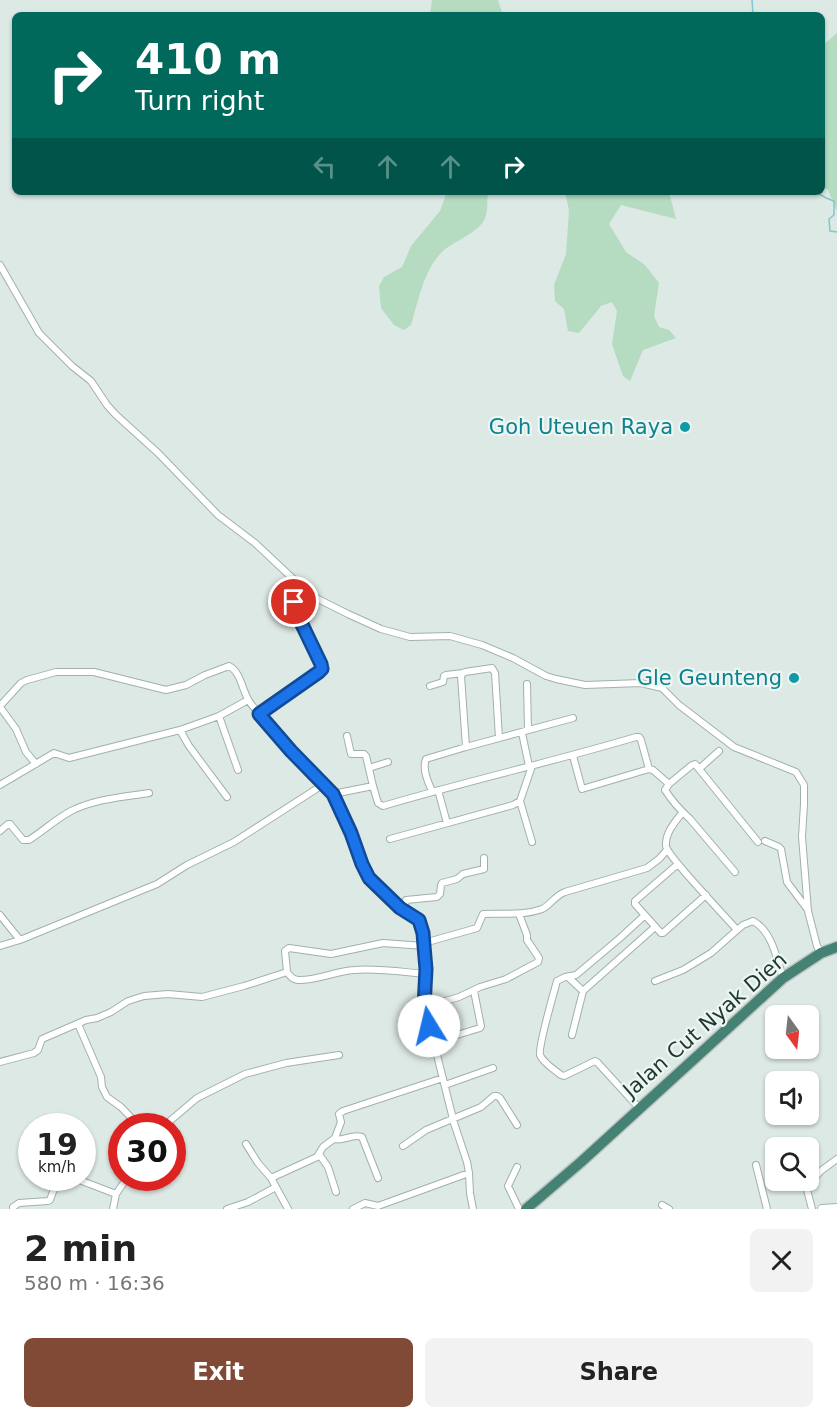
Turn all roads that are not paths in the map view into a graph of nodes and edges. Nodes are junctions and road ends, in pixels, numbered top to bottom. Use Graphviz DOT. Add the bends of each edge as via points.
graph roads {
  1 [pos="0,265"];
  2 [pos="305,590"];
  3 [pos="462,673"];
  4 [pos="527,684"];
  5 [pos="430,686"];
  6 [pos="248,700"];
  7 [pos="0,704"];
  8 [pos="259,714"];
  9 [pos="219,716"];
  10 [pos="573,718"];
  11 [pos="180,730"];
  12 [pos="525,732"];
  13 [pos="347,736"];
  14 [pos="499,738"];
  15 [pos="466,747"];
  16 [pos="719,751"];
  17 [pos="573,756"];
  18 [pos="388,762"];
  19 [pos="36,764"];
  20 [pos="530,766"];
  21 [pos="369,768"];
  22 [pos="649,769"];
  23 [pos="238,770"];
  24 [pos="699,770"];
  25 [pos="324,784"];
  26 [pos="669,784"];
  27 [pos="0,785"];
  28 [pos="372,786"];
  29 [pos="435,791"];
  30 [pos="149,793"];
  31 [pos="333,794"];
  32 [pos="227,797"];
  33 [pos="520,801"];
  34 [pos="682,813"];
  35 [pos="447,823"];
  36 [pos="0,831"];
  37 [pos="390,839"];
  38 [pos="532,842"];
  39 [pos="667,850"];
  40 [pos="484,858"];
  41 [pos="678,864"];
  42 [pos="735,872"];
  43 [pos="706,895"];
  44 [pos="404,910"];
  45 [pos="808,911"];
  46 [pos="519,914"];
  47 [pos="0,915"];
  48 [pos="644,916"];
  49 [pos="654,927"];
  50 [pos="737,930"];
  51 [pos="620,938"];
  52 [pos="20,940"];
  53 [pos="424,944"];
  54 [pos="0,946"];
  55 [pos="837,947"];
  56 [pos="629,949"];
  57 [pos="822,953"];
  58 [pos="596,958"];
  59 [pos="605,970"];
  60 [pos="286,972"];
  61 [pos="425,974"];
  62 [pos="568,977"];
  63 [pos="783,978"];
  64 [pos="655,981"];
  65 [pos="583,990"];
  66 [pos="474,991"];
  67 [pos="424,1007"];
  68 [pos="78,1024"];
  69 [pos="572,1035"];
  70 [pos="434,1042"];
  71 [pos="339,1054"];
  72 [pos="0,1062"];
  73 [pos="493,1068"];
  74 [pos="444,1082"];
  75 [pos="639,1108"];
  76 [pos="126,1113"];
  77 [pos="179,1113"];
  78 [pos="453,1118"];
  79 [pos="517,1125"];
  80 [pos="334,1139"];
  81 [pos="246,1144"];
  82 [pos="403,1146"];
  83 [pos="318,1154"];
  84 [pos="837,1159"];
  85 [pos="756,1165"];
  86 [pos="517,1167"];
  87 [pos="469,1173"];
  88 [pos="271,1178"];
  89 [pos="378,1178"];
  90 [pos="96,1186"];
  91 [pos="276,1188"];
  92 [pos="53,1191"];
  93 [pos="118,1191"];
  94 [pos="336,1192"];
  95 [pos="116,1194"];
  96 [pos="662,1205"];
  97 [pos="379,1208"];
  98 [pos="837,1208"];
  99 [pos="14,1209"];
  100 [pos="113,1209"];
  101 [pos="226,1209"];
  102 [pos="288,1209"];
  103 [pos="353,1209"];
  104 [pos="473,1209"];
  105 [pos="519,1209"];
  106 [pos="526,1209"];
  107 [pos="669,1209"];
  108 [pos="768,1209"];
  109 [pos="812,1209"];
  110 [pos="822,1209"];
  1 -- 2 [label="street" via="39,333 91,381 115,414 218,515 268,554"];
  2 -- 8 [label="street" via="296,594 295,607 322,669"];
  2 -- 45 [label="street" via="381,629 410,637 450,636 482,645 556,679 585,685 641,683 662,688 734,747 796,772 804,785 802,837"];
  3 -- 5 [label="street" via="446,675 443,682"];
  3 -- 14 [label="street" via="493,669"];
  3 -- 15 [label="street"];
  4 -- 12 [label="street"];
  6 -- 7 [label="street" via="229,666 166,690 94,672 56,672 21,683"];
  6 -- 8 [label="street"];
  6 -- 9 [label="street"];
  7 -- 19 [label="street"];
  8 -- 25 [label="street"];
  9 -- 11 [label="street"];
  9 -- 23 [label="street"];
  10 -- 12 [label="street"];
  11 -- 19 [label="street" via="69,758 54,753"];
  11 -- 32 [label="street"];
  12 -- 14 [label="street"];
  12 -- 20 [label="street"];
  13 -- 21 [label="street" via="351,754 364,754"];
  14 -- 15 [label="street"];
  15 -- 29 [label="street" via="426,759 425,769"];
  16 -- 24 [label="street"];
  17 -- 20 [label="street"];
  17 -- 22 [label="street" via="639,737"];
  17 -- 22 [label="street" via="582,789"];
  18 -- 21 [label="street"];
  19 -- 27 [label="street"];
  20 -- 29 [label="street"];
  20 -- 33 [label="street"];
  21 -- 28 [label="street"];
  22 -- 26 [label="street"];
  24 -- 26 [label="street" via="693,764"];
  24 -- 45 [label="street" via="762,842 781,849 787,882"];
  25 -- 31 [label="street"];
  25 -- 52 [label="street" via="234,842 157,884"];
  26 -- 34 [label="street" via="665,790"];
  28 -- 29 [label="street" via="383,806"];
  28 -- 31 [label="street"];
  29 -- 35 [label="street"];
  30 -- 36 [label="street" via="109,799 71,811 28,840 23,840 10,824"];
  31 -- 44 [label="street" via="369,878"];
  33 -- 35 [label="street"];
  33 -- 38 [label="street"];
  34 -- 39 [label="street" via="669,831"];
  34 -- 42 [label="street"];
  35 -- 37 [label="street"];
  39 -- 41 [label="street"];
  39 -- 46 [label="street" via="647,868 565,892 544,908"];
  40 -- 44 [label="street" via="484,869 442,884 437,897 406,900"];
  41 -- 43 [label="street"];
  41 -- 48 [label="street" via="635,901"];
  43 -- 49 [label="street" via="663,933"];
  43 -- 50 [label="street"];
  44 -- 53 [label="street" via="419,920"];
  45 -- 57 [label="street"];
  46 -- 53 [label="street" via="483,914 477,927"];
  46 -- 66 [label="street" via="527,940 539,960"];
  47 -- 52 [label="street"];
  48 -- 49 [label="street"];
  48 -- 51 [label="street"];
  49 -- 56 [label="street"];
  50 -- 63 [label="street" via="753,921 762,927"];
  50 -- 64 [label="street" via="711,953"];
  51 -- 56 [label="street"];
  51 -- 58 [label="street"];
  52 -- 54 [label="street"];
  53 -- 60 [label="street" via="383,943 331,954 289,948 285,951"];
  53 -- 61 [label="street"];
  55 -- 57 [label="highway, Jalan Cut Nyak Dien"];
  56 -- 59 [label="street"];
  57 -- 63 [label="highway, Jalan Cut Nyak Dien"];
  58 -- 59 [label="street"];
  58 -- 62 [label="street"];
  59 -- 65 [label="street"];
  60 -- 61 [label="street" via="297,980 354,970"];
  60 -- 68 [label="street" via="202,997 144,996"];
  61 -- 67 [label="street"];
  62 -- 65 [label="street"];
  62 -- 75 [label="street" via="557,981 553,993 540,1049 542,1059 564,1076 597,1062"];
  63 -- 75 [label="highway, Jalan Cut Nyak Dien"];
  65 -- 69 [label="street"];
  66 -- 67 [label="street"];
  66 -- 70 [label="street" via="480,1028"];
  67 -- 70 [label="street"];
  68 -- 72 [label="street" via="42,1039 34,1053"];
  68 -- 76 [label="street" via="107,1097"];
  70 -- 74 [label="street"];
  71 -- 77 [label="street" via="245,1074 196,1098"];
  73 -- 74 [label="street"];
  74 -- 78 [label="street"];
  74 -- 80 [label="street" via="343,1111"];
  75 -- 106 [label="highway, Jalan Cut Nyak Dien"];
  78 -- 79 [label="street" via="497,1096"];
  78 -- 82 [label="street"];
  78 -- 87 [label="street"];
  80 -- 83 [label="street"];
  80 -- 89 [label="street" via="362,1137"];
  81 -- 88 [label="street"];
  83 -- 88 [label="street"];
  83 -- 94 [label="street" via="328,1167"];
  84 -- 109 [label="street" via="806,1186"];
  85 -- 108 [label="street"];
  86 -- 105 [label="street" via="508,1186"];
  87 -- 97 [label="street"];
  87 -- 104 [label="street"];
  88 -- 91 [label="street"];
  90 -- 95 [label="street"];
  91 -- 101 [label="street"];
  91 -- 102 [label="street"];
  92 -- 99 [label="street" via="48,1201 19,1203"];
  93 -- 95 [label="street"];
  95 -- 100 [label="street"];
  96 -- 107 [label="street"];
  97 -- 103 [label="street" via="365,1203"];
  98 -- 110 [label="street"];
}
